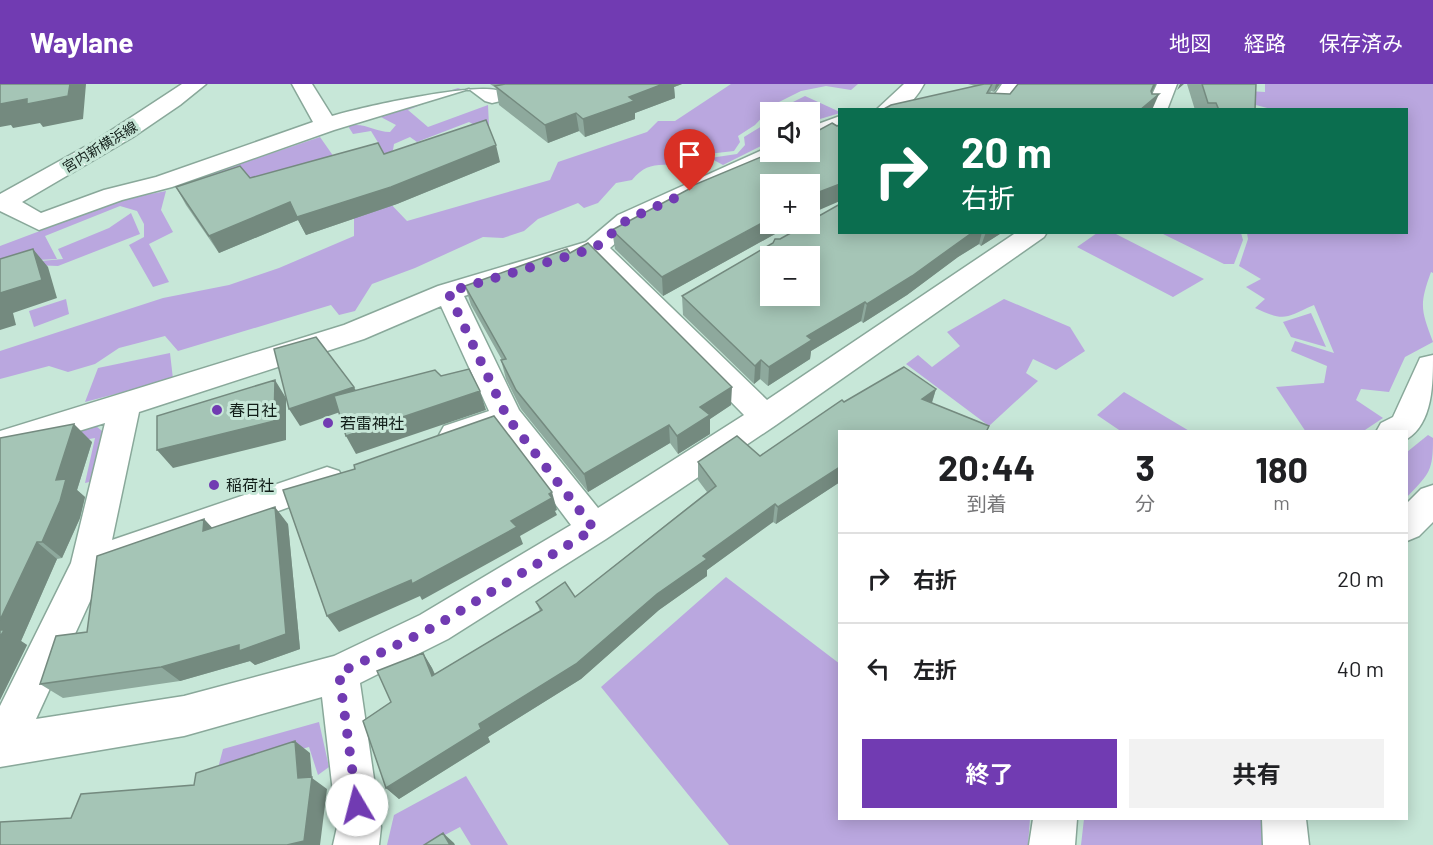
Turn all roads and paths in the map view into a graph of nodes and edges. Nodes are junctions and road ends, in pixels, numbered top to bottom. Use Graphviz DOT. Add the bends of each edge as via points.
graph roads {
  1 [pos="196,84"];
  2 [pos="302,84"];
  3 [pos="462,84"];
  4 [pos="476,84"];
  5 [pos="550,84"];
  6 [pos="914,84"];
  7 [pos="1013,84"];
  8 [pos="1167,84"];
  9 [pos="888,108"];
  10 [pos="995,108"];
  11 [pos="1157,108"];
  12 [pos="838,124"];
  13 [pos="326,125"];
  14 [pos="820,131"];
  15 [pos="760,158"];
  16 [pos="2,203"];
  17 [pos="1032,234"];
  18 [pos="595,248"];
  19 [pos="448,292"];
  20 [pos="1433,366"];
  21 [pos="125,405"];
  22 [pos="507,417"];
  23 [pos="765,417"];
  24 [pos="1396,430"];
  25 [pos="0,442"];
  26 [pos="428,445"];
  27 [pos="360,468"];
  28 [pos="1433,499"];
  29 [pos="1408,525"];
  30 [pos="594,529"];
  31 [pos="88,564"];
  32 [pos="339,673"];
  33 [pos="2,746"];
  34 [pos="1055,820"];
  35 [pos="1284,820"];
  36 [pos="356,845"];
  37 [pos="1052,845"];
  38 [pos="1286,845"];
  1 -- 16 [label="street, 宮内新横浜線" via="88,156"];
  2 -- 13 [label="street"];
  3 -- 13 [label="street"];
  4 -- 5 [label="street" via="492,97"];
  6 -- 9 [label="street"];
  7 -- 10 [label="street"];
  8 -- 11 [label="street"];
  12 -- 14 [label="street"];
  13 -- 16 [label="street" via="39,222"];
  15 -- 18 [label="street" via="627,220"];
  17 -- 23 [label="street"];
  18 -- 19 [label="street"];
  18 -- 23 [label="street" via="671,307"];
  19 -- 21 [label="street" via="354,332"];
  19 -- 22 [label="street"];
  20 -- 24 [label="street" via="1406,425"];
  21 -- 25 [label="street"];
  21 -- 31 [label="street"];
  22 -- 26 [label="street"];
  22 -- 30 [label="street"];
  23 -- 30 [label="street"];
  27 -- 31 [label="street"];
  28 -- 29 [label="street"];
  30 -- 32 [label="street" via="434,627"];
  31 -- 33 [label="street"];
  32 -- 33 [label="street" via="184,716"];
  32 -- 36 [label="street" via="359,827"];
  34 -- 37 [label="street"];
  35 -- 38 [label="street"];
}
